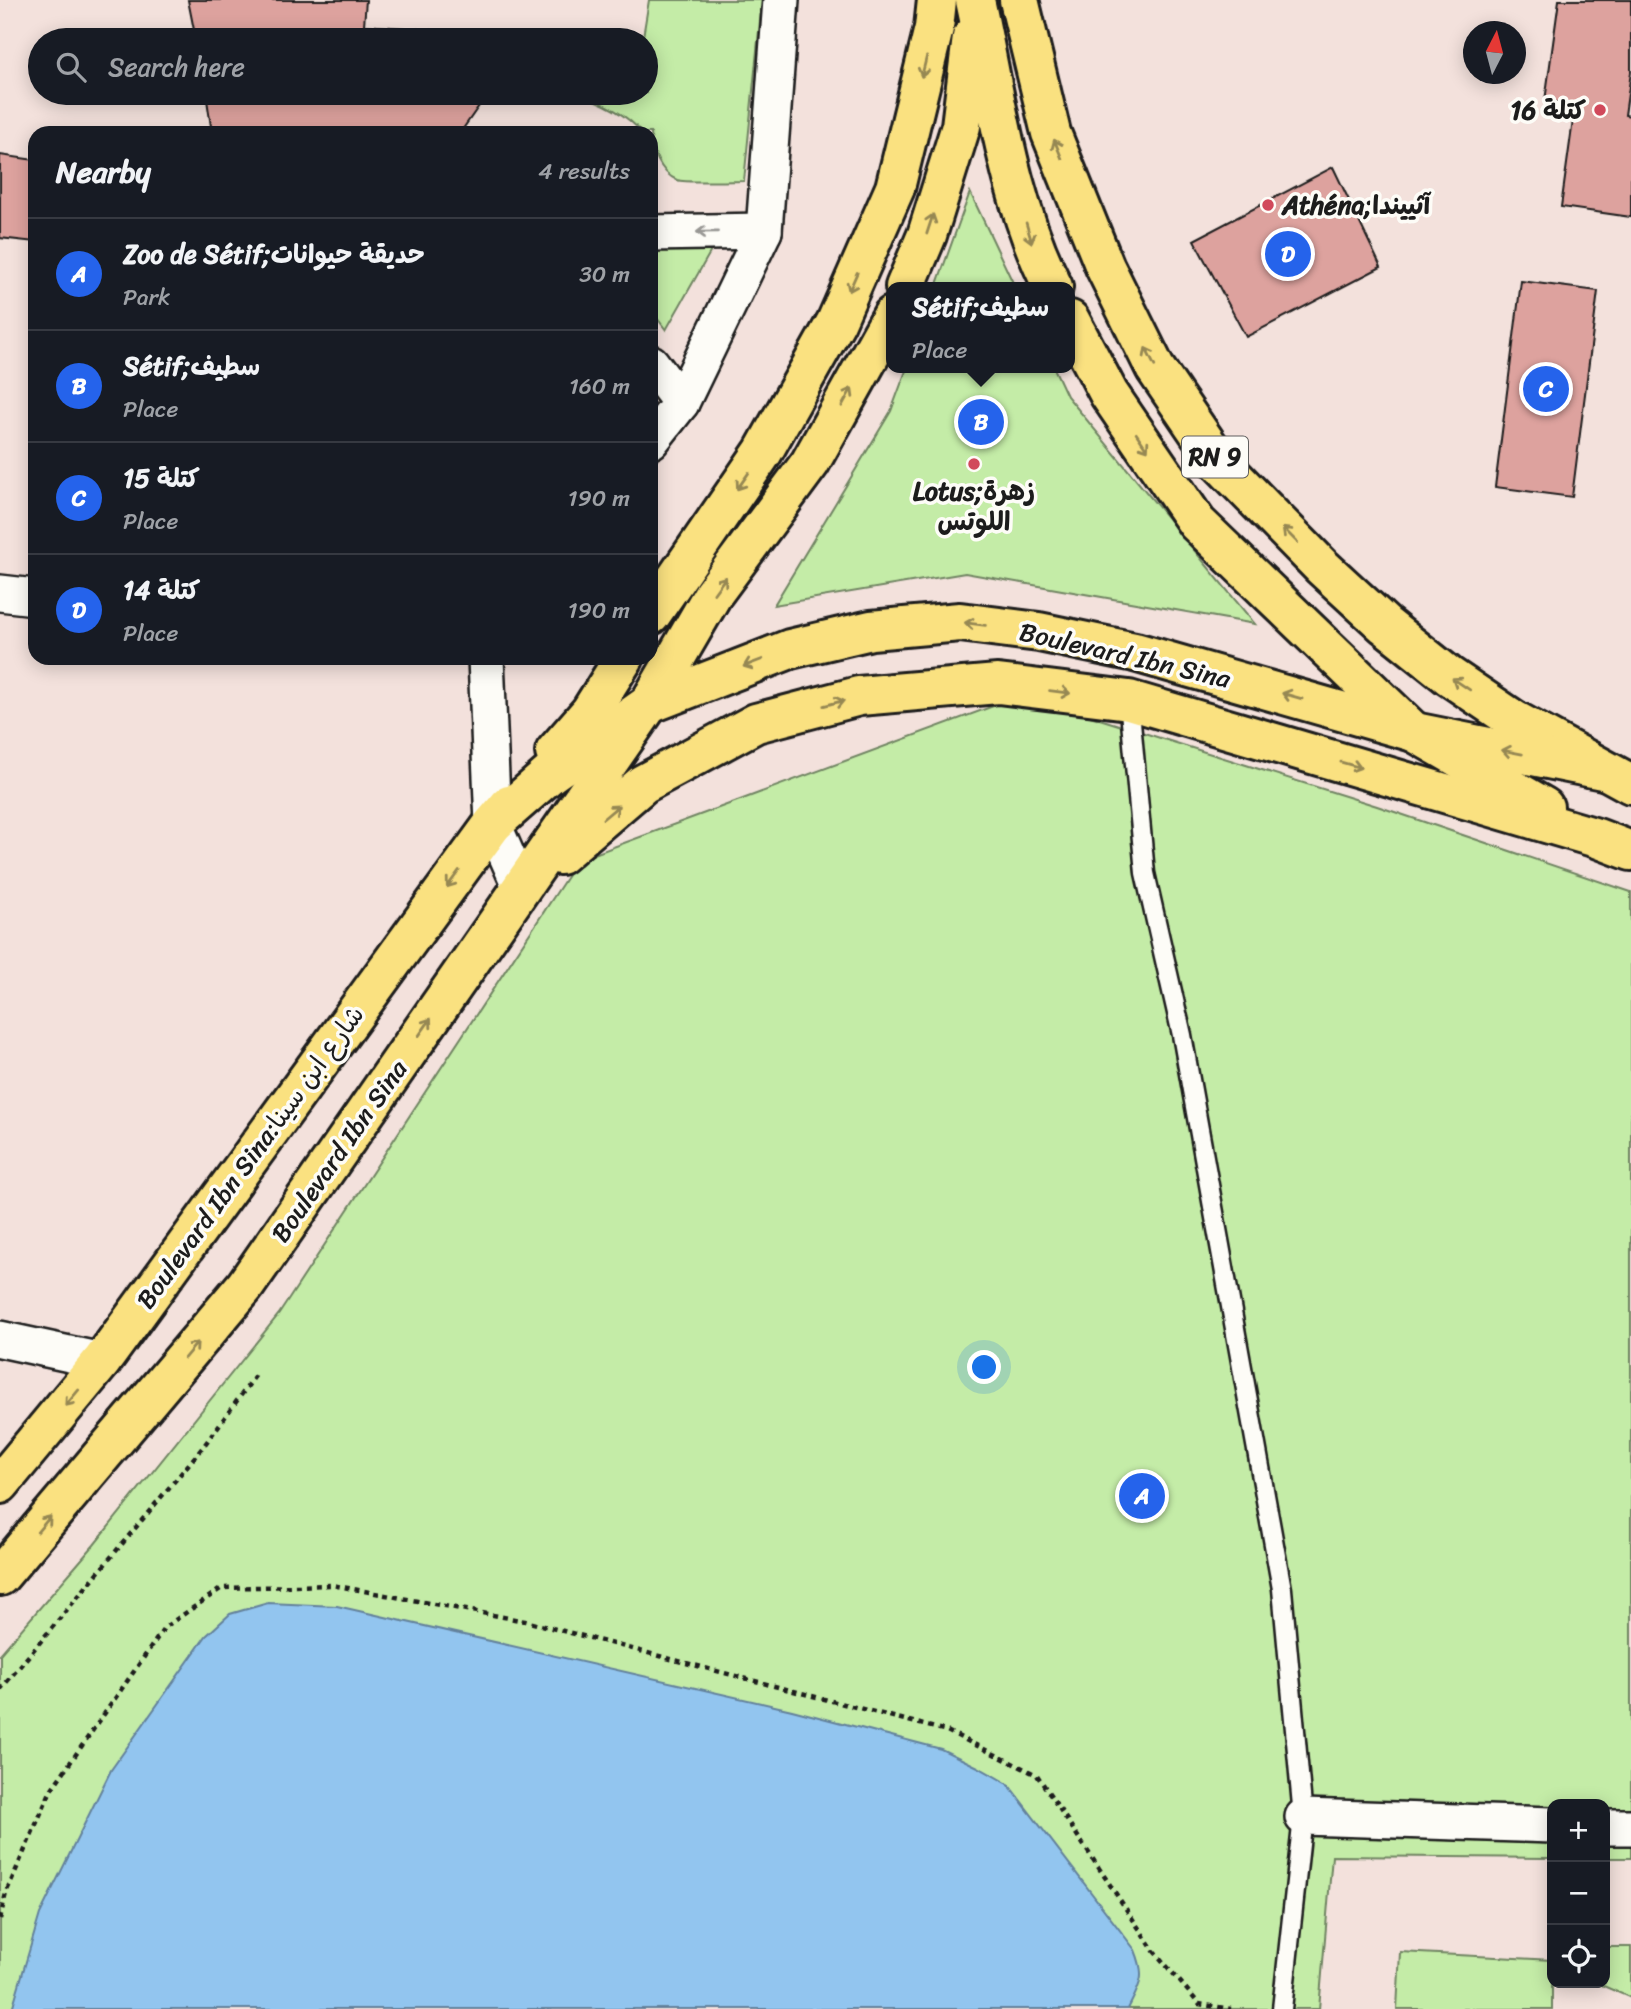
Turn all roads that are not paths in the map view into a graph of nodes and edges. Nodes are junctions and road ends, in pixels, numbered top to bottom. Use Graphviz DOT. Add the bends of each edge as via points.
graph roads {
  1 [pos="781,0"];
  2 [pos="937,0"];
  3 [pos="1018,0"];
  4 [pos="976,2"];
  5 [pos="764,231"];
  6 [pos="658,233"];
  7 [pos="907,282"];
  8 [pos="1050,282"];
  9 [pos="886,327"];
  10 [pos="1075,329"];
  11 [pos="658,372"];
  12 [pos="681,402"];
  13 [pos="658,432"];
  14 [pos="0,593"];
  15 [pos="28,596"];
  16 [pos="658,605"];
  17 [pos="486,665"];
  18 [pos="620,665"];
  19 [pos="1129,700"];
  20 [pos="649,704"];
  21 [pos="1414,732"];
  22 [pos="1617,777"];
  23 [pos="493,824"];
  24 [pos="1614,844"];
  25 [pos="521,888"];
  26 [pos="0,1339"];
  27 [pos="102,1361"];
  28 [pos="0,1484"];
  29 [pos="0,1576"];
  30 [pos="1303,1817"];
  31 [pos="1547,1825"];
  32 [pos="1610,1827"];
  33 [pos="1631,1827"];
  34 [pos="1282,2009"];
  1 -- 5 [label="street"];
  2 -- 16 [label="main road, one-way" via="895,188 836,322 763,452"];
  22 -- 3 [label="main road, RN 9, one-way" via="1514,720 1449,676 1322,567 1219,462 1155,368 1105,267 1051,133"];
  7 -- 4 [label="main road, one-way" via="961,126"];
  4 -- 8 [label="main road, one-way" via="1006,149 1034,251"];
  5 -- 6 [label="street, one-way"];
  5 -- 12 [label="street"];
  20 -- 9 [label="main road, Boulevard Ibn Sina, one-way" via="713,594 810,463"];
  10 -- 21 [label="main road, RN 9, one-way" via="1109,394 1197,523"];
  11 -- 12 [label="street"];
  12 -- 13 [label="street"];
  14 -- 15 [label="street"];
  17 -- 23 [label="street"];
  18 -- 23 [label="main road" via="590,712"];
  19 -- 24 [label="main road, one-way"];
  25 -- 19 [label="main road, one-way" via="643,784 756,723 859,696 998,684"];
  19 -- 30 [label="lane" via="1145,873 1182,1035 1282,1589"];
  21 -- 20 [label="main road, Boulevard Ibn Sina, one-way" via="1135,652 960,622 871,630 790,649"];
  20 -- 23 [label="main road, Boulevard Ibn Sina" via="550,774"];
  20 -- 25 [label="main road, Boulevard Ibn Sina"];
  22 -- 21 [label="main road, Boulevard Ibn Sina, one-way"];
  21 -- 24 [label="main road"];
  23 -- 25 [label="street"];
  23 -- 27 [label="main road, Boulevard Ibn Sina:شارع ابن سينا, one-way"];
  29 -- 25 [label="main road, Boulevard Ibn Sina, one-way" via="245,1286"];
  26 -- 27 [label="street"];
  27 -- 28 [label="main road, Boulevard Ibn Sina:شارع ابن سينا, one-way"];
  30 -- 31 [label="street"];
  30 -- 34 [label="lane"];
  32 -- 33 [label="street"];
}
